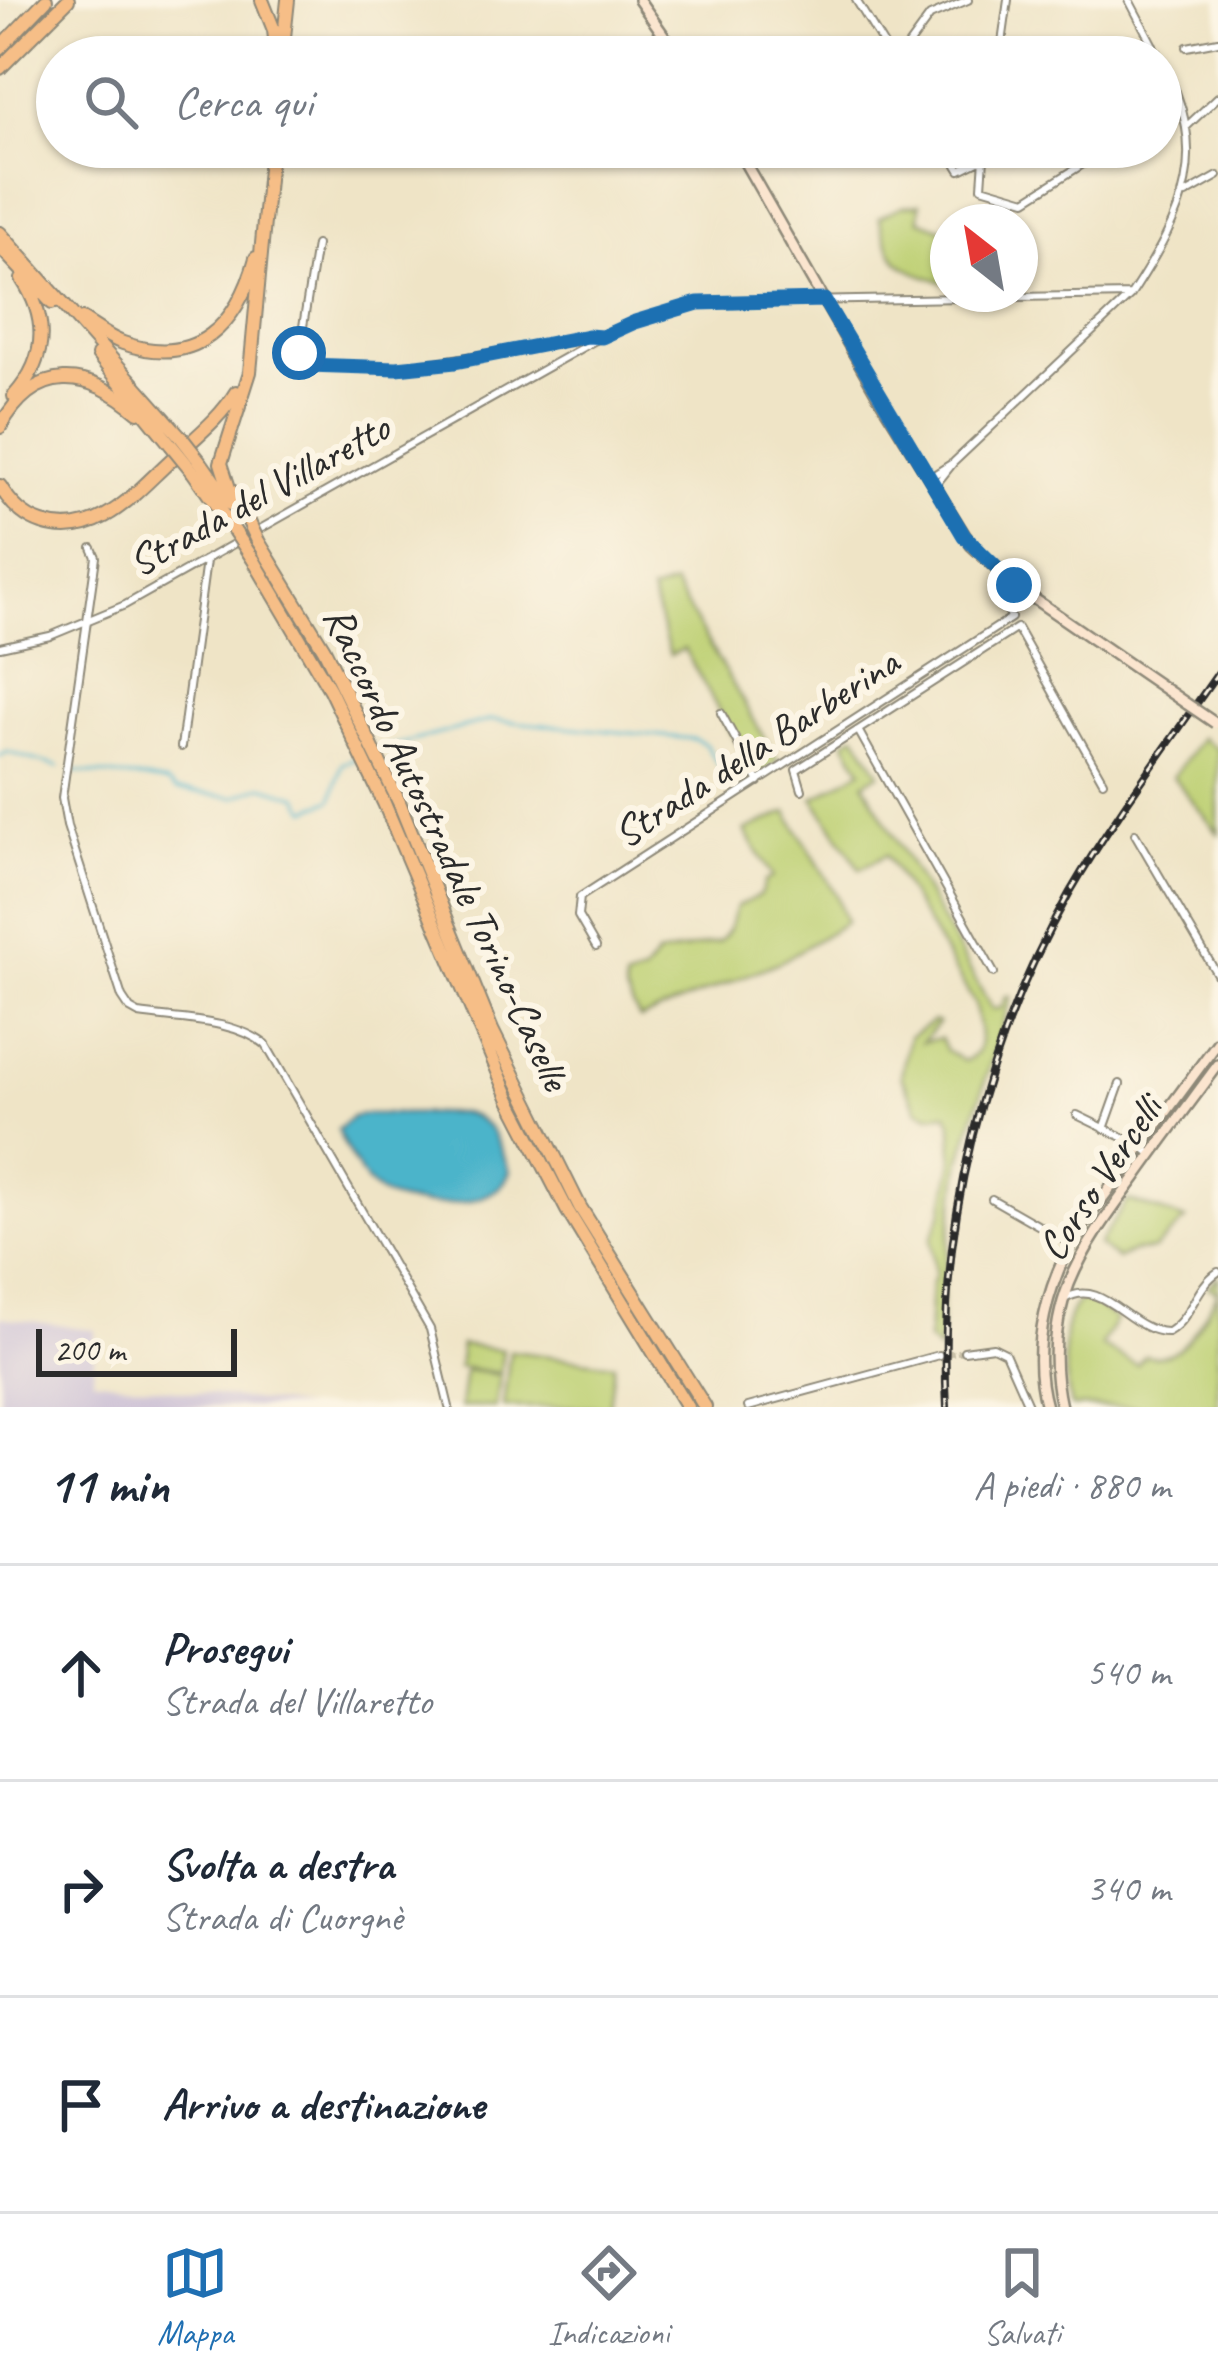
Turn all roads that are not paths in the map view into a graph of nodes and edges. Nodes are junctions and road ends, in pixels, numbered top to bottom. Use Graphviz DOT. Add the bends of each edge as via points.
graph roads {
  1 [pos="46,0"];
  2 [pos="262,0"];
  3 [pos="291,0"];
  4 [pos="643,0"];
  5 [pos="856,0"];
  6 [pos="968,0"];
  7 [pos="1008,0"];
  8 [pos="1129,0"];
  9 [pos="67,2"];
  10 [pos="275,36"];
  11 [pos="285,36"];
  12 [pos="666,36"];
  13 [pos="881,36"];
  14 [pos="913,36"];
  15 [pos="1003,36"];
  16 [pos="1148,36"];
  17 [pos="1218,40"];
  18 [pos="1187,47"];
  19 [pos="0,48"];
  20 [pos="0,68"];
  21 [pos="1218,98"];
  22 [pos="1182,116"];
  23 [pos="1186,127"];
  24 [pos="269,168"];
  25 [pos="748,168"];
  26 [pos="983,168"];
  27 [pos="1077,168"];
  28 [pos="1218,176"];
  29 [pos="1183,196"];
  30 [pos="0,232"];
  31 [pos="261,240"];
  32 [pos="316,245"];
  33 [pos="0,248"];
  34 [pos="1131,295"];
  35 [pos="824,300"];
  36 [pos="74,315"];
  37 [pos="254,328"];
  38 [pos="602,337"];
  39 [pos="0,423"];
  40 [pos="172,440"];
  41 [pos="932,482"];
  42 [pos="0,486"];
  43 [pos="243,526"];
  44 [pos="92,548"];
  45 [pos="206,561"];
  46 [pos="1000,575"];
  47 [pos="1014,585"];
  48 [pos="1004,603"];
  49 [pos="1011,618"];
  50 [pos="85,624"];
  51 [pos="1017,628"];
  52 [pos="0,647"];
  53 [pos="722,713"];
  54 [pos="1216,724"];
  55 [pos="858,730"];
  56 [pos="181,747"];
  57 [pos="1103,781"];
  58 [pos="758,782"];
  59 [pos="802,790"];
  60 [pos="1135,834"];
  61 [pos="596,947"];
  62 [pos="994,973"];
  63 [pos="1218,976"];
  64 [pos="1218,1042"];
  65 [pos="1218,1065"];
  66 [pos="1120,1084"];
  67 [pos="514,1091"];
  68 [pos="1077,1115"];
  69 [pos="1104,1129"];
  70 [pos="1142,1145"];
  71 [pos="1151,1154"];
  72 [pos="992,1199"];
  73 [pos="1071,1244"];
  74 [pos="1218,1272"];
  75 [pos="1062,1301"];
  76 [pos="964,1351"];
  77 [pos="939,1355"];
  78 [pos="449,1407"];
  79 [pos="687,1407"];
  80 [pos="705,1407"];
  81 [pos="748,1407"];
  82 [pos="1030,1407"];
  83 [pos="1046,1407"];
  84 [pos="1061,1407"];
  1 -- 19 [label="highway"];
  2 -- 10 [label="highway"];
  3 -- 11 [label="highway"];
  4 -- 12 [label="main road"];
  5 -- 13 [label="street"];
  6 -- 14 [label="street" via="930,16"];
  7 -- 15 [label="street"];
  8 -- 16 [label="street"];
  9 -- 20 [label="highway"];
  17 -- 18 [label="street"];
  21 -- 23 [label="street"];
  22 -- 23 [label="street"];
  23 -- 29 [label="street"];
  24 -- 31 [label="highway"];
  25 -- 35 [label="main road"];
  26 -- 27 [label="street" via="982,187 1026,200"];
  28 -- 29 [label="street"];
  29 -- 34 [label="street"];
  30 -- 36 [label="highway, Raccordo Autostradale Torino-Caselle"];
  31 -- 36 [label="highway" via="232,318 197,343 145,349"];
  31 -- 37 [label="highway"];
  32 -- 38 [label="street, Strada del Villaretto" via="298,358 308,365 397,368"];
  33 -- 39 [label="highway" via="30,291 44,332 29,380"];
  33 -- 40 [label="highway, Raccordo Autostradale Torino-Caselle"];
  34 -- 35 [label="street, Strada del Villaretto"];
  34 -- 41 [label="street"];
  35 -- 38 [label="street, Strada del Villaretto" via="698,303"];
  35 -- 41 [label="main road"];
  36 -- 40 [label="highway, Raccordo Autostradale Torino-Caselle"];
  37 -- 42 [label="highway" via="232,399 107,516 51,526 24,515"];
  37 -- 43 [label="highway" via="250,372 220,463"];
  38 -- 45 [label="street, Strada del Villaretto"];
  39 -- 40 [label="highway" via="33,389 68,377 120,397"];
  40 -- 43 [label="highway, Raccordo Autostradale Torino-Caselle, bridge"];
  41 -- 46 [label="main road" via="964,536"];
  43 -- 67 [label="highway, Raccordo Autostradale Torino-Caselle, bridge" via="384,803"];
  44 -- 50 [label="street"];
  45 -- 50 [label="street, Strada del Villaretto"];
  45 -- 56 [label="street"];
  46 -- 47 [label="main road"];
  46 -- 48 [label="street"];
  47 -- 48 [label="street"];
  47 -- 54 [label="main road, bridge"];
  48 -- 49 [label="street"];
  49 -- 51 [label="street"];
  49 -- 58 [label="street, Strada della Barberina"];
  50 -- 52 [label="street, Strada del Villaretto"];
  50 -- 78 [label="street" via="62,799 122,997 139,1014 215,1026 266,1045 430,1329"];
  51 -- 55 [label="street, Strada della Barberina"];
  51 -- 57 [label="street"];
  53 -- 58 [label="street"];
  55 -- 59 [label="street, Strada della Barberina" via="796,770"];
  55 -- 62 [label="street, Strada della Barberina"];
  58 -- 61 [label="street, Strada della Barberina" via="580,897 578,916"];
  60 -- 63 [label="street"];
  64 -- 70 [label="main road, Corso Vercelli"];
  65 -- 71 [label="main road, Corso Vercelli"];
  66 -- 69 [label="street"];
  67 -- 79 [label="highway, Raccordo Autostradale Torino-Caselle" via="567,1210"];
  67 -- 80 [label="highway, Raccordo Autostradale Torino-Caselle"];
  68 -- 69 [label="street"];
  69 -- 70 [label="street"];
  70 -- 71 [label="street"];
  70 -- 73 [label="main road, Corso Vercelli"];
  71 -- 75 [label="main road, Corso Vercelli" via="1087,1243"];
  72 -- 73 [label="street, Corso Vercelli"];
  73 -- 83 [label="main road, Corso Vercelli" via="1043,1330"];
  74 -- 75 [label="street" via="1168,1332 1088,1292"];
  75 -- 84 [label="main road, Corso Vercelli" via="1054,1356"];
  76 -- 82 [label="street" via="1005,1353"];
  77 -- 81 [label="street"];
}
